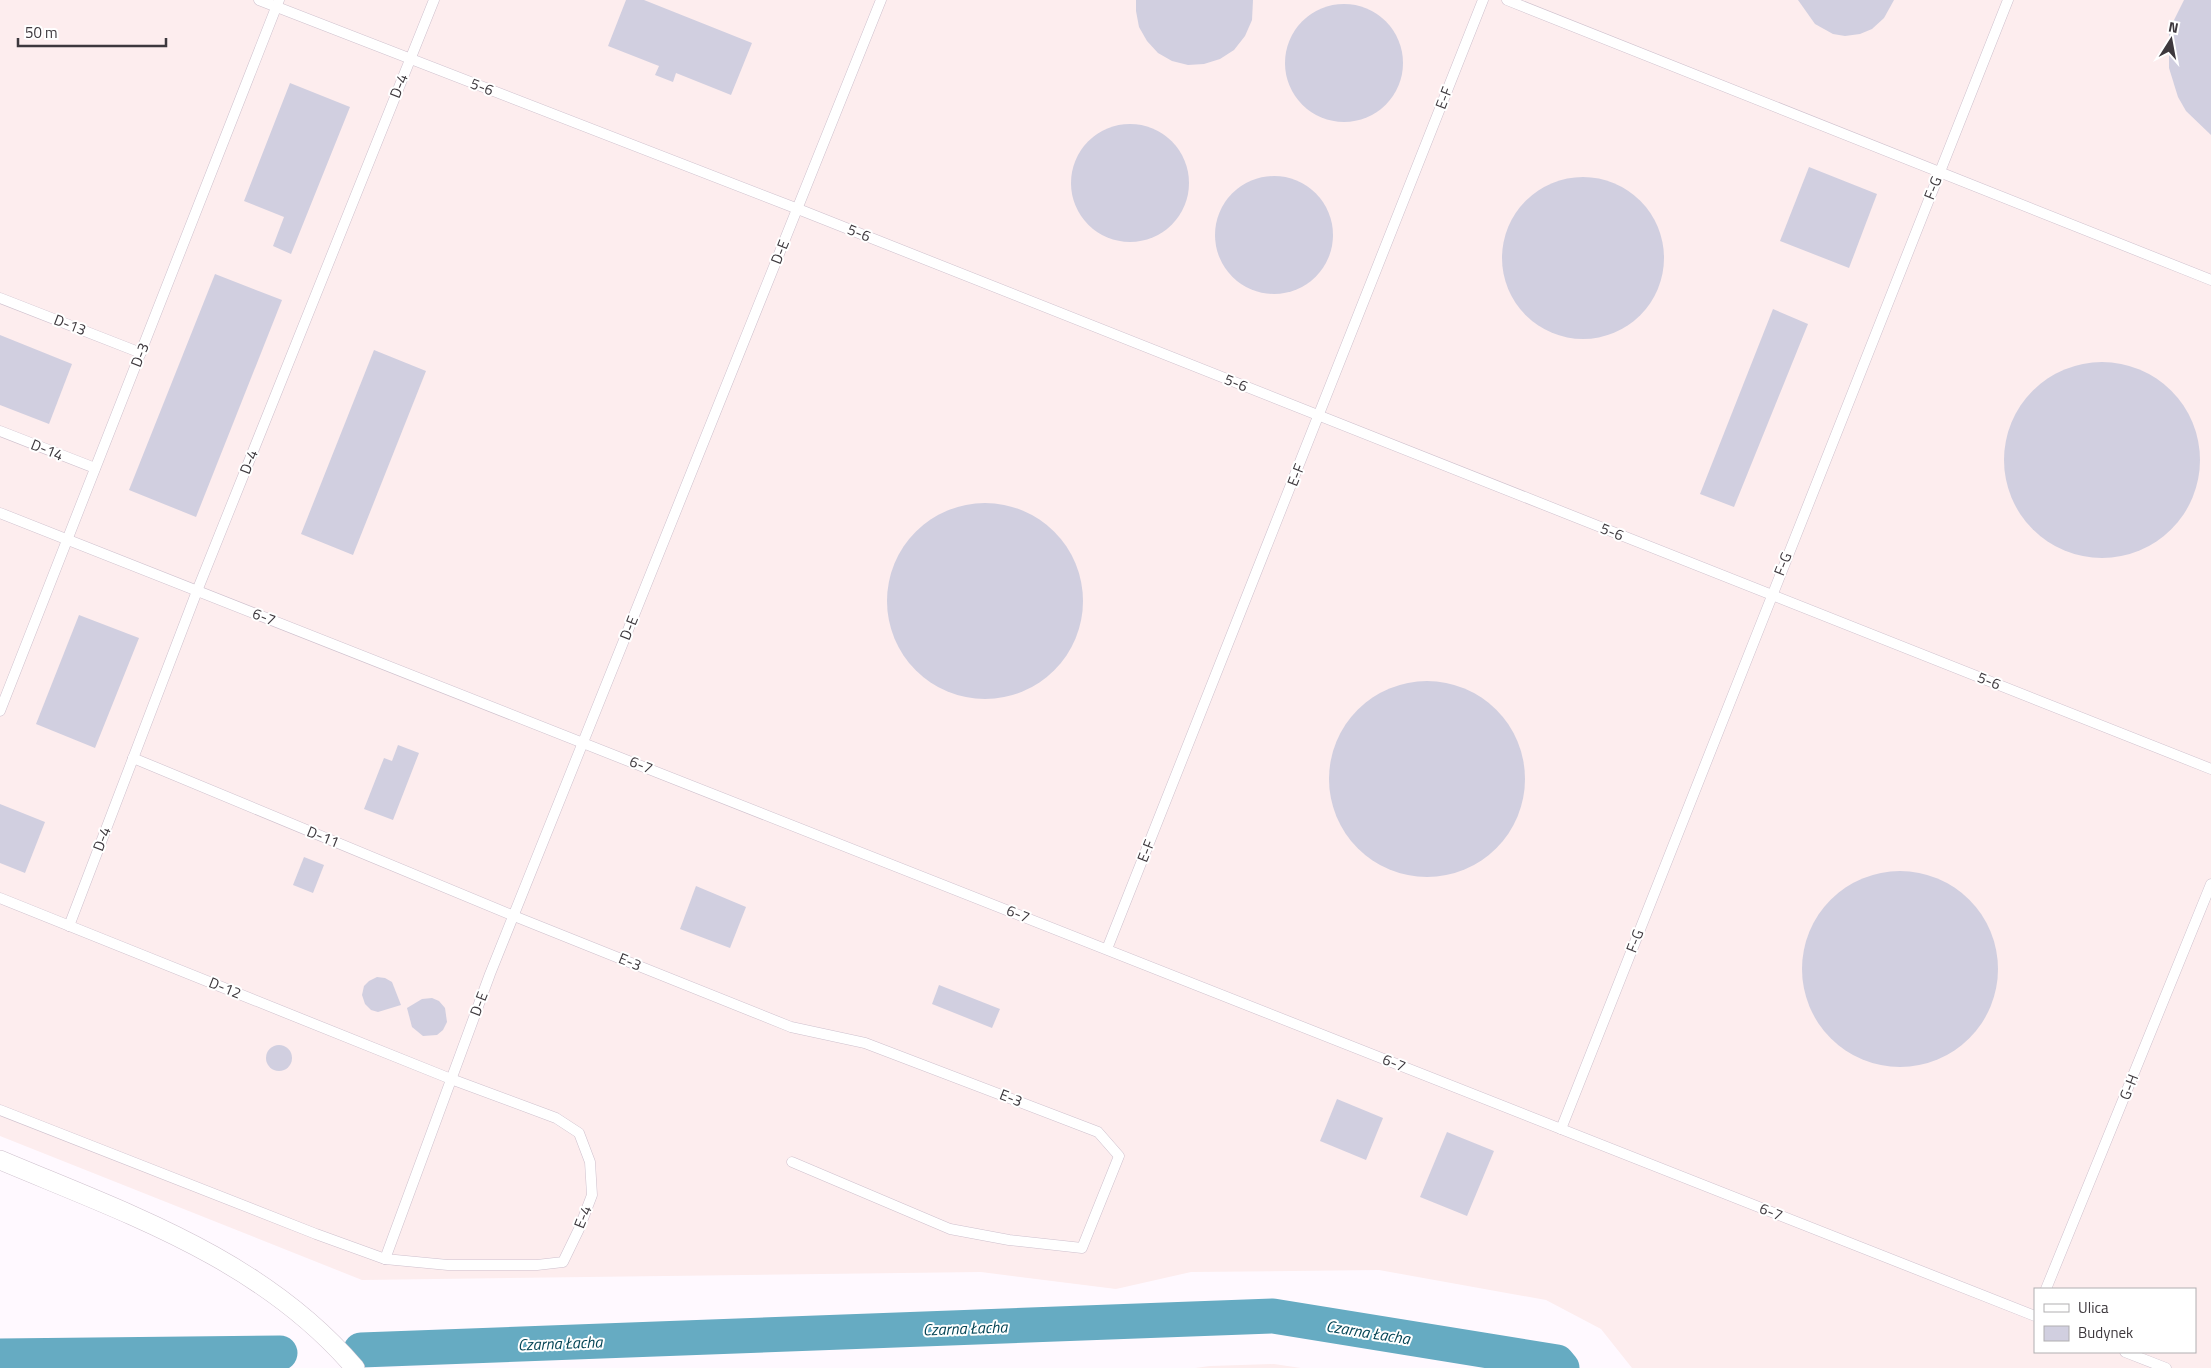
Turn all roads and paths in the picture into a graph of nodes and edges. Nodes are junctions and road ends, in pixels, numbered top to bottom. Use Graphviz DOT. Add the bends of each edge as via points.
graph roads {
  1 [pos="258,0"];
  2 [pos="434,0"];
  3 [pos="881,0"];
  4 [pos="1483,0"];
  5 [pos="1506,0"];
  6 [pos="2008,0"];
  7 [pos="278,4"];
  8 [pos="410,59"];
  9 [pos="1940,172"];
  10 [pos="798,209"];
  11 [pos="2211,280"];
  12 [pos="0,298"];
  13 [pos="141,353"];
  14 [pos="1319,416"];
  15 [pos="0,431"];
  16 [pos="95,468"];
  17 [pos="0,513"];
  18 [pos="67,540"];
  19 [pos="197,592"];
  20 [pos="1771,595"];
  21 [pos="0,711"];
  22 [pos="583,742"];
  23 [pos="133,758"];
  24 [pos="2211,769"];
  25 [pos="2211,884"];
  26 [pos="0,898"];
  27 [pos="514,916"];
  28 [pos="69,926"];
  29 [pos="1107,949"];
  30 [pos="451,1079"];
  31 [pos="0,1110"];
  32 [pos="1561,1129"];
  33 [pos="0,1160"];
  34 [pos="792,1162"];
  35 [pos="385,1259"];
  36 [pos="2046,1288"];
  37 [pos="2034,1316"];
  38 [pos="2128,1353"];
  39 [pos="355,1368"];
  40 [pos="2166,1368"];
  1 -- 7 [label="lane, 5-6"];
  2 -- 8 [label="lane, D-4"];
  3 -- 10 [label="lane, D-E"];
  4 -- 14 [label="lane, E-F"];
  5 -- 9 [label="lane"];
  6 -- 9 [label="lane, F-G"];
  7 -- 8 [label="lane, 5-6"];
  7 -- 13 [label="lane, D-3"];
  8 -- 10 [label="lane, 5-6"];
  8 -- 19 [label="lane, D-4"];
  9 -- 11 [label="lane"];
  9 -- 20 [label="lane, F-G"];
  10 -- 14 [label="lane, 5-6"];
  10 -- 22 [label="lane, D-E"];
  12 -- 13 [label="lane, D-13"];
  13 -- 16 [label="lane, D-3"];
  14 -- 20 [label="lane, 5-6"];
  14 -- 29 [label="lane, E-F"];
  15 -- 16 [label="lane, D-14"];
  16 -- 18 [label="lane, D-3"];
  17 -- 18 [label="lane, 6-7"];
  18 -- 19 [label="lane, 6-7"];
  18 -- 21 [label="lane, D-3"];
  19 -- 22 [label="lane, 6-7"];
  19 -- 23 [label="lane, D-4"];
  20 -- 24 [label="lane, 5-6"];
  20 -- 32 [label="lane, F-G"];
  22 -- 27 [label="lane, D-E"];
  22 -- 29 [label="lane, 6-7"];
  23 -- 27 [label="lane, D-11"];
  23 -- 28 [label="lane, D-4"];
  25 -- 36 [label="lane, G-H"];
  26 -- 28 [label="lane, D-12"];
  27 -- 30 [label="lane, D-E"];
  27 -- 34 [label="lane, E-3" via="791,1026 865,1043 1098,1132 1119,1156 1082,1248 950,1229"];
  28 -- 30 [label="lane, D-12"];
  29 -- 32 [label="lane, 6-7"];
  30 -- 35 [label="lane, D-E"];
  30 -- 35 [label="lane, E-4" via="556,1118 579,1133 590,1162 592,1195 563,1262 448,1265"];
  31 -- 35 [label="lane"];
  32 -- 37 [label="lane, 6-7"];
  33 -- 39 [label="street" via="157,1227 247,1274 319,1330"];
  38 -- 40 [label="lane"];
}
